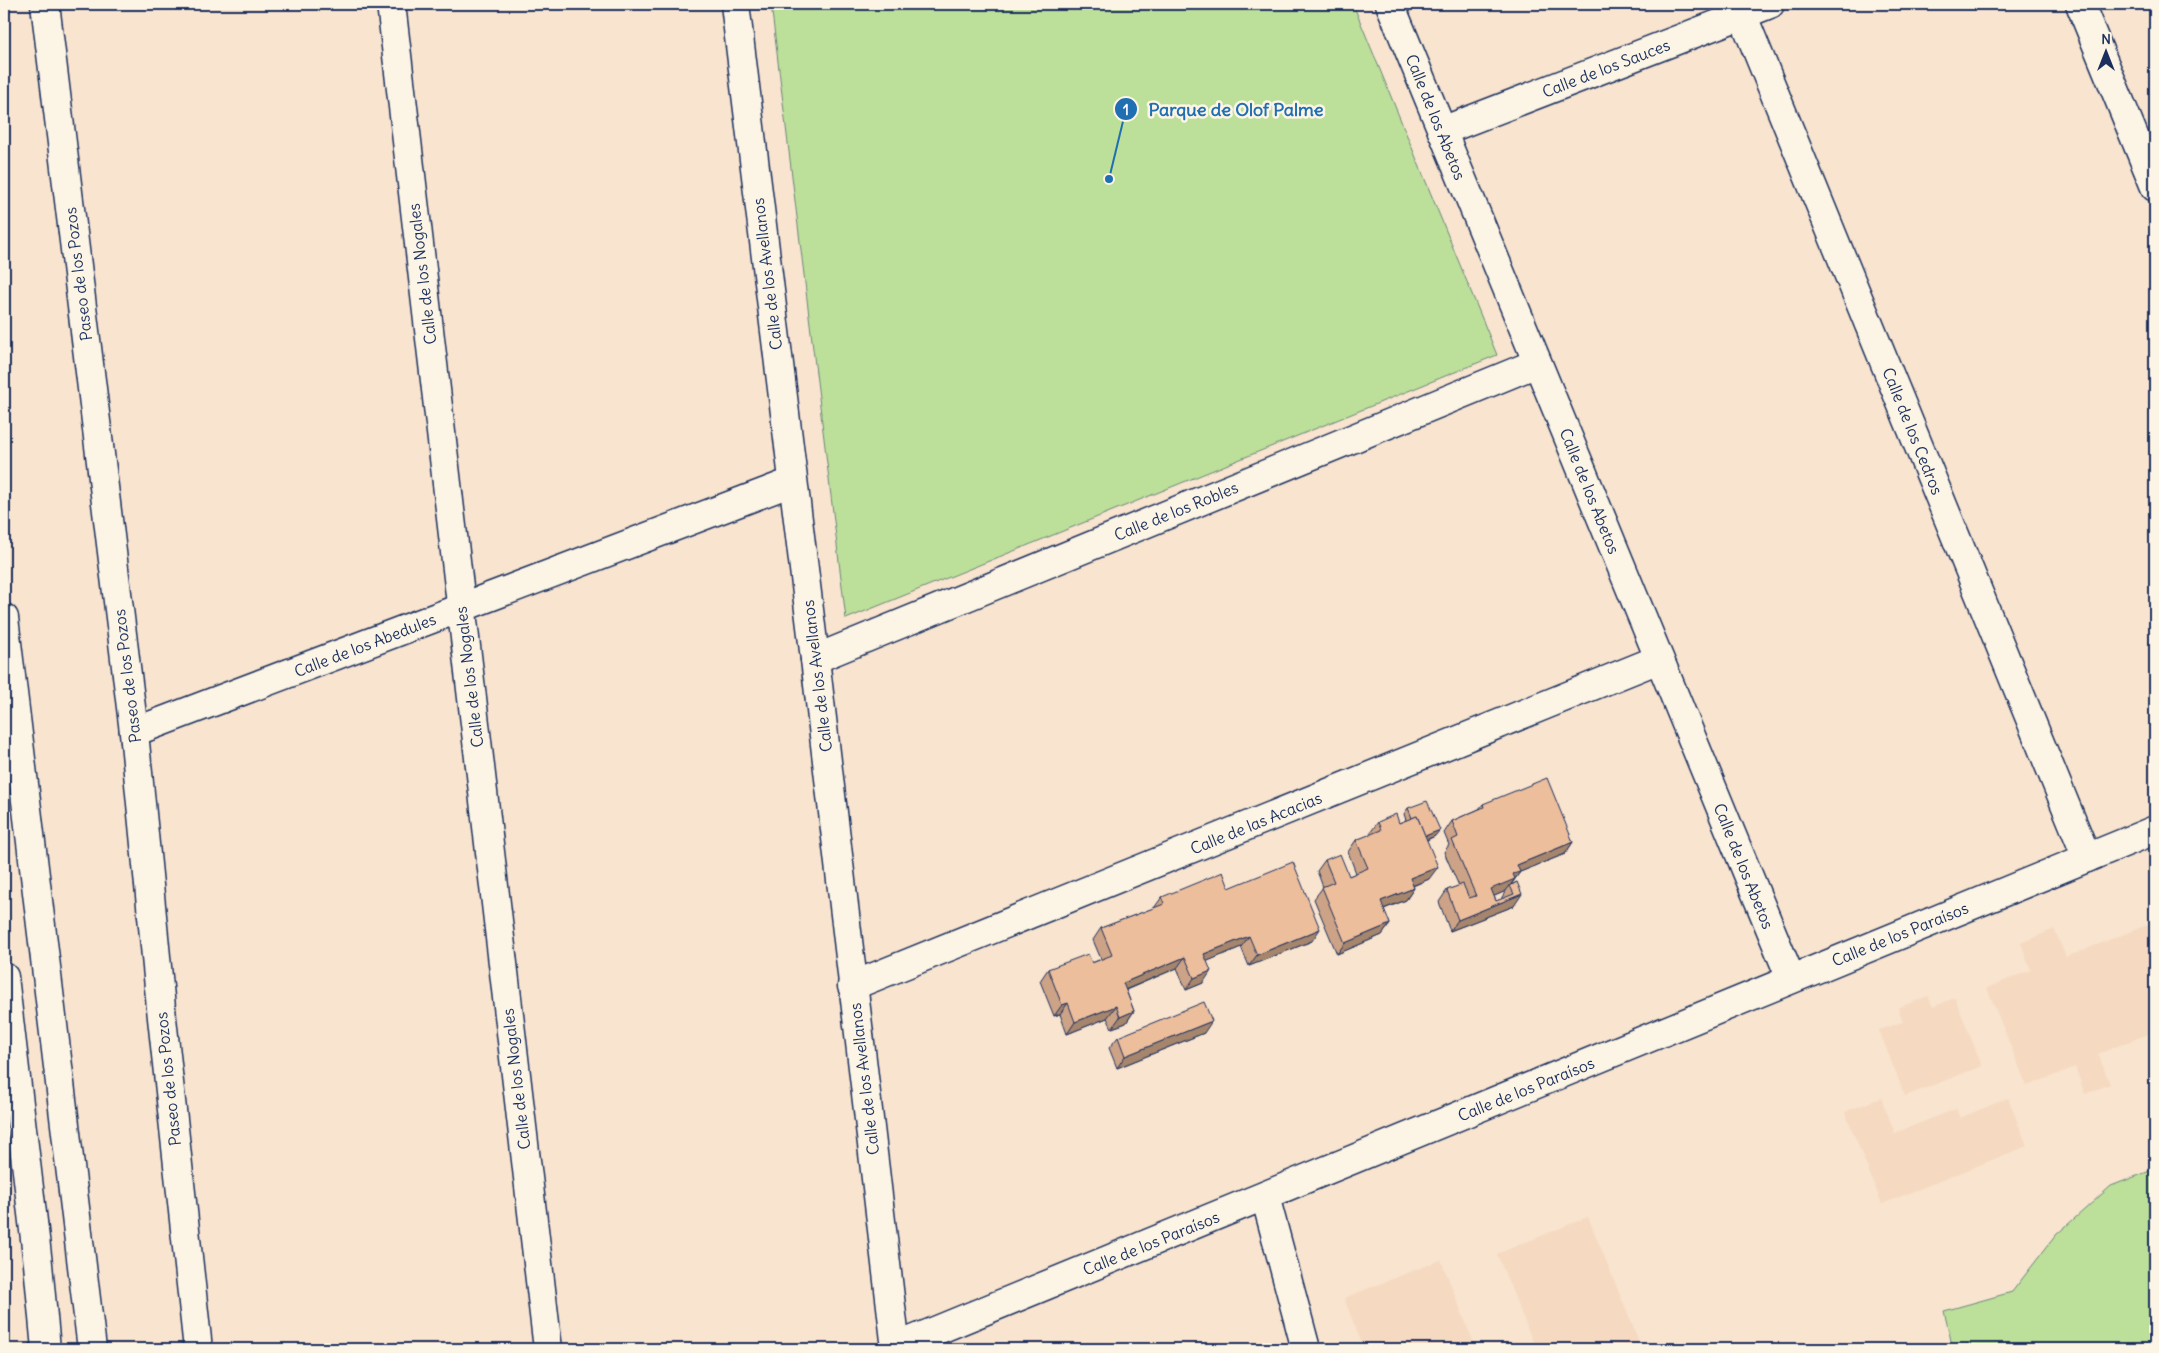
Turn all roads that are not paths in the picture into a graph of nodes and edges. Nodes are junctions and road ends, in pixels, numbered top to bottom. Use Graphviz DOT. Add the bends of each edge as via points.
graph roads {
  1 [pos="45,4"];
  2 [pos="391,4"];
  3 [pos="735,4"];
  4 [pos="1390,4"];
  5 [pos="1770,4"];
  6 [pos="2080,4"];
  7 [pos="1740,9"];
  8 [pos="1442,131"];
  9 [pos="2155,187"];
  10 [pos="1537,363"];
  11 [pos="792,482"];
  12 [pos="461,608"];
  13 [pos="4,618"];
  14 [pos="815,659"];
  15 [pos="1660,659"];
  16 [pos="134,732"];
  17 [pos="2155,830"];
  18 [pos="2088,858"];
  19 [pos="4,977"];
  20 [pos="1790,979"];
  21 [pos="852,986"];
  22 [pos="1265,1196"];
  23 [pos="896,1348"];
  24 [pos="46,1349"];
  25 [pos="92,1349"];
  26 [pos="198,1349"];
  27 [pos="548,1349"];
  28 [pos="1306,1349"];
  1 -- 16 [label="street, Paseo de los Pozos"];
  2 -- 12 [label="street, Calle de los Nogales"];
  3 -- 11 [label="street, Calle de los Avellanos"];
  4 -- 8 [label="street, Calle de los Abetos"];
  5 -- 7 [label="street, Calle de los Sauces"];
  6 -- 9 [label="street"];
  7 -- 8 [label="street, Calle de los Sauces"];
  7 -- 18 [label="street, Calle de los Cedros"];
  8 -- 10 [label="street, Calle de los Abetos"];
  10 -- 14 [label="street, Calle de los Robles"];
  10 -- 15 [label="street, Calle de los Abetos"];
  11 -- 12 [label="street, Calle de los Abedules"];
  11 -- 14 [label="street, Calle de los Avellanos"];
  12 -- 16 [label="street, Calle de los Abedules"];
  12 -- 27 [label="street, Calle de los Nogales"];
  13 -- 25 [label="street"];
  14 -- 21 [label="street, Calle de los Avellanos"];
  15 -- 20 [label="street, Calle de los Abetos"];
  15 -- 21 [label="street, Calle de las Acacias"];
  16 -- 26 [label="street, Paseo de los Pozos"];
  17 -- 18 [label="street, Calle de los Paraísos"];
  18 -- 20 [label="street, Calle de los Paraísos"];
  19 -- 24 [label="street"];
  20 -- 22 [label="street, Calle de los Paraísos"];
  21 -- 23 [label="street, Calle de los Avellanos"];
  22 -- 23 [label="street, Calle de los Paraísos"];
  22 -- 28 [label="street"];
}
